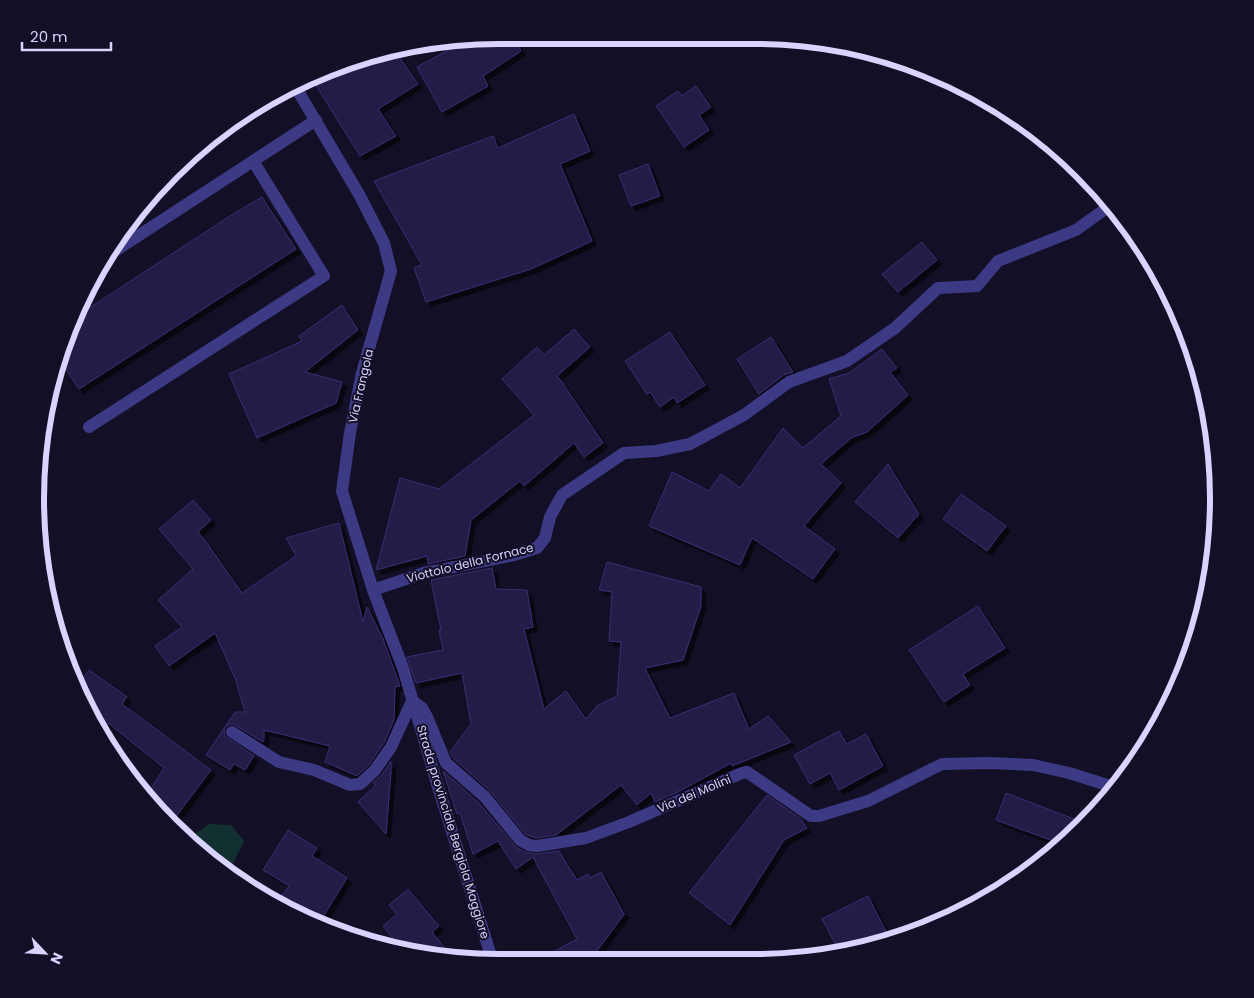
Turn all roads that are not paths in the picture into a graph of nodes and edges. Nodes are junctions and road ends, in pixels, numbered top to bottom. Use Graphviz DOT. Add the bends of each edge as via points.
graph roads {
  1 [pos="298,91"];
  2 [pos="316,120"];
  3 [pos="253,160"];
  4 [pos="1105,209"];
  5 [pos="119,248"];
  6 [pos="89,427"];
  7 [pos="373,590"];
  8 [pos="412,700"];
  9 [pos="232,732"];
  10 [pos="1108,785"];
  11 [pos="490,954"];
  1 -- 2 [label="street, Via Frangola"];
  2 -- 3 [label="street"];
  2 -- 7 [label="street, Via Frangola" via="384,243 391,271 362,373 342,491"];
  3 -- 5 [label="street"];
  3 -- 6 [label="street" via="324,276"];
  4 -- 7 [label="street, Viottolo della Fornace" via="1076,230 998,261 977,286 938,288 895,328 847,362 789,382 744,415 690,444 624,453 562,495 550,517 545,538 537,548 424,573"];
  7 -- 8 [label="street, Via Frangola"];
  8 -- 9 [label="street" via="390,747 375,770 360,784 350,785 314,770 280,762"];
  8 -- 10 [label="street, Via dei Molini" via="427,716 446,764 485,798 520,840 528,845 586,838 747,772 811,816 868,801 942,764 1033,765"];
  8 -- 11 [label="street, Strada provinciale Bergiola Maggiore"];
}
